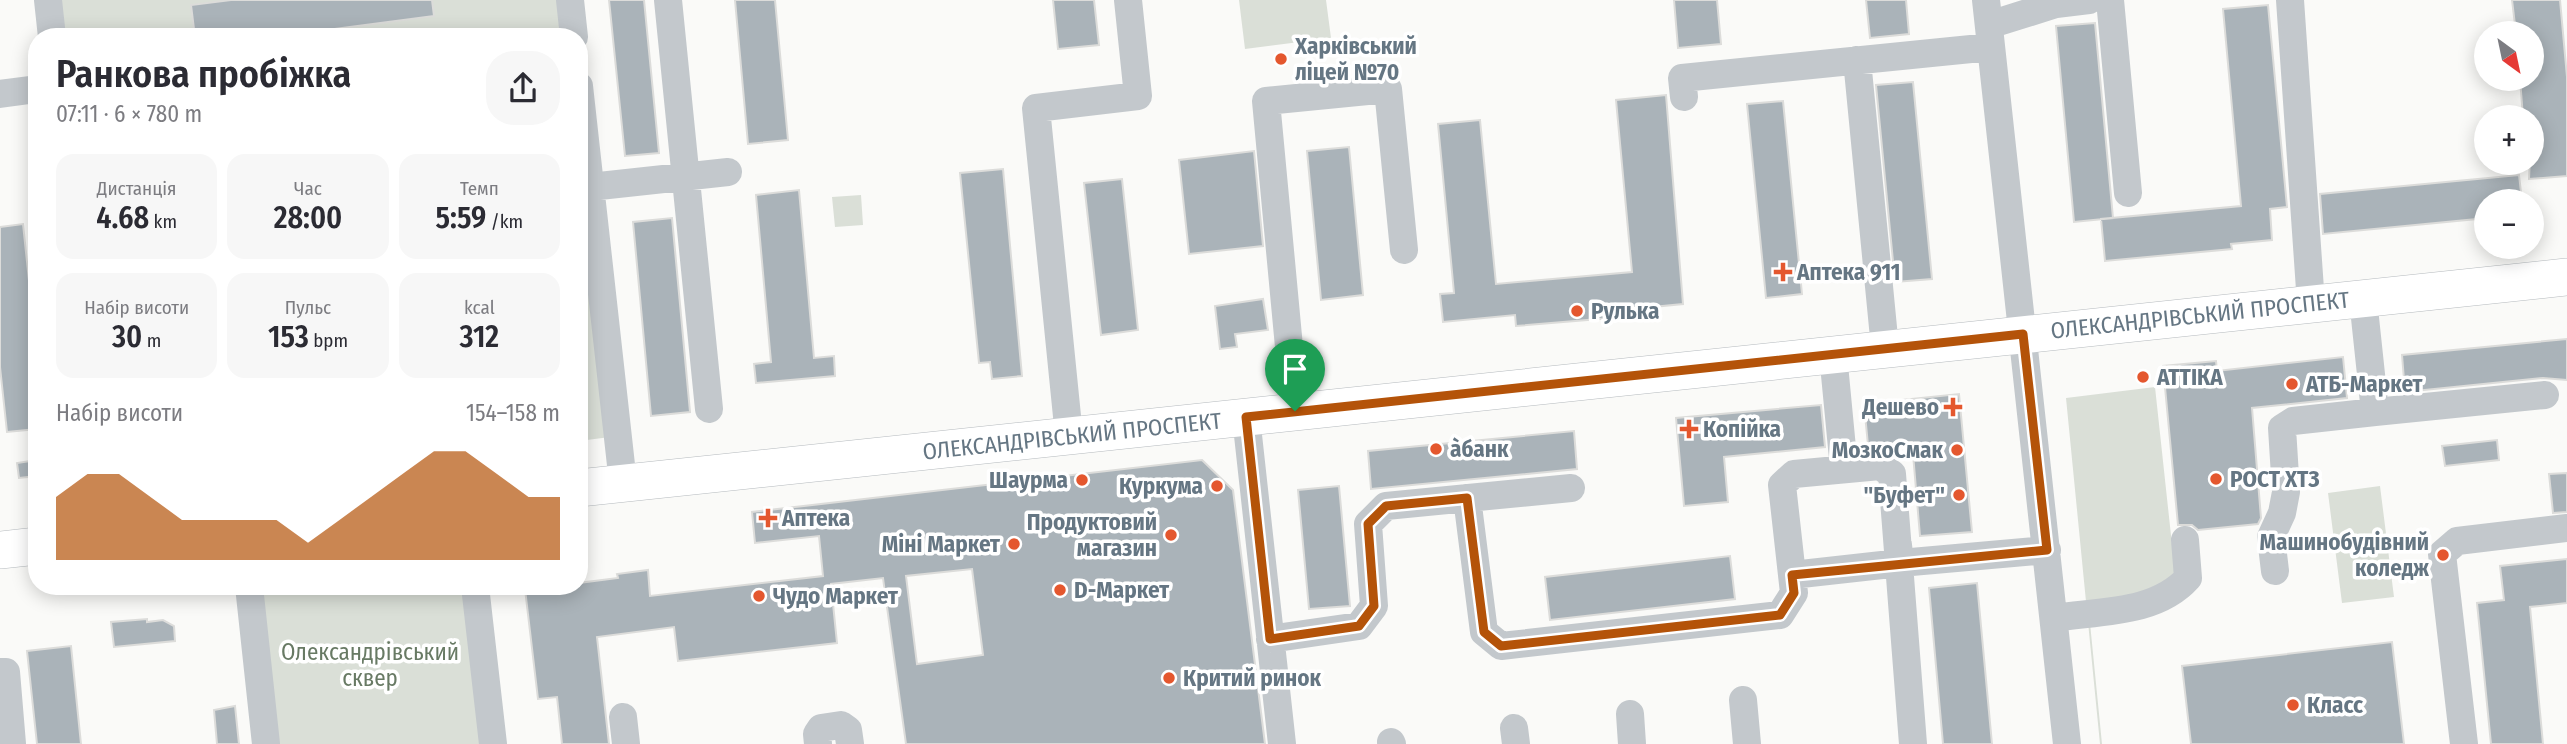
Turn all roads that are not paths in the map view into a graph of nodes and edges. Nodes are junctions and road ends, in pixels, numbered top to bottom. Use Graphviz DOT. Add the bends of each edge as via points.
graph roads {
  1 [pos="48,0"];
  2 [pos="570,0"];
  3 [pos="668,0"];
  4 [pos="1128,0"];
  5 [pos="2089,0"];
  6 [pos="2110,0"];
  7 [pos="2290,0"];
  8 [pos="1989,24"];
  9 [pos="51,28"];
  10 [pos="573,28"];
  11 [pos="1857,60"];
  12 [pos="28,90"];
  13 [pos="0,94"];
  14 [pos="1684,97"];
  15 [pos="588,169"];
  16 [pos="728,172"];
  17 [pos="686,177"];
  18 [pos="590,187"];
  19 [pos="2128,193"];
  20 [pos="1404,250"];
  21 [pos="2567,278"];
  22 [pos="2363,299"];
  23 [pos="2311,304"];
  24 [pos="2023,334"];
  25 [pos="1885,348"];
  26 [pos="1833,354"];
  27 [pos="2545,395"];
  28 [pos="709,409"];
  29 [pos="1295,411"];
  30 [pos="2375,412"];
  31 [pos="1246,417"];
  32 [pos="1069,436"];
  33 [pos="1844,469"];
  34 [pos="623,483"];
  35 [pos="588,487"];
  36 [pos="1571,488"];
  37 [pos="1467,498"];
  38 [pos="2567,527"];
  39 [pos="2185,540"];
  40 [pos="28,547"];
  41 [pos="0,550"];
  42 [pos="2047,550"];
  43 [pos="1900,563"];
  44 [pos="2275,571"];
  45 [pos="1792,575"];
  46 [pos="250,595"];
  47 [pos="476,595"];
  48 [pos="2054,618"];
  49 [pos="1270,639"];
  50 [pos="0,672"];
  51 [pos="1743,700"];
  52 [pos="1630,714"];
  53 [pos="12,744"];
  54 [pos="266,744"];
  55 [pos="493,744"];
  56 [pos="818,744"];
  57 [pos="850,744"];
  58 [pos="1282,744"];
  59 [pos="1632,744"];
  60 [pos="1747,744"];
  61 [pos="1913,744"];
  62 [pos="2067,744"];
  63 [pos="2464,744"];
  1 -- 9 [label="street"];
  2 -- 10 [label="street"];
  3 -- 17 [label="street"];
  4 -- 32 [label="street" via="1138,96 1036,108"];
  5 -- 8 [label="street" via="2056,4"];
  6 -- 19 [label="street"];
  7 -- 23 [label="street" via="2296,221"];
  8 -- 11 [label="street"];
  8 -- 24 [label="street"];
  11 -- 14 [label="street" via="1682,78"];
  11 -- 25 [label="street"];
  12 -- 13 [label="street"];
  15 -- 18 [label="street"];
  16 -- 17 [label="street"];
  17 -- 18 [label="street"];
  17 -- 28 [label="street"];
  18 -- 34 [label="street"];
  20 -- 29 [label="street" via="1388,89 1266,101"];
  21 -- 22 [label="main road, ОЛЕКСАНДРІВСЬКИЙ ПРОСПЕКТ"];
  22 -- 23 [label="main road, ОЛЕКСАНДРІВСЬКИЙ ПРОСПЕКТ"];
  22 -- 30 [label="street"];
  23 -- 24 [label="main road, ОЛЕКСАНДРІВСЬКИЙ ПРОСПЕКТ"];
  24 -- 25 [label="main road, ОЛЕКСАНДРІВСЬКИЙ ПРОСПЕКТ"];
  24 -- 42 [label="street"];
  25 -- 26 [label="main road, ОЛЕКСАНДРІВСЬКИЙ ПРОСПЕКТ"];
  26 -- 29 [label="main road, ОЛЕКСАНДРІВСЬКИЙ ПРОСПЕКТ"];
  26 -- 33 [label="street"];
  27 -- 30 [label="street"];
  29 -- 31 [label="main road, ОЛЕКСАНДРІВСЬКИЙ ПРОСПЕКТ"];
  30 -- 44 [label="street" via="2293,421 2282,428 2286,492 2271,537"];
  31 -- 32 [label="main road, ОЛЕКСАНДРІВСЬКИЙ ПРОСПЕКТ"];
  31 -- 49 [label="street"];
  32 -- 34 [label="main road, ОЛЕКСАНДРІВСЬКИЙ ПРОСПЕКТ"];
  33 -- 43 [label="street" via="1880,466 1892,474"];
  33 -- 45 [label="street" via="1794,474 1783,485"];
  34 -- 35 [label="main road, ОЛЕКСАНДРІВСЬКИЙ ПРОСПЕКТ"];
  36 -- 37 [label="street"];
  37 -- 45 [label="street" via="1484,632 1501,646 1780,615 1794,593"];
  37 -- 49 [label="street" via="1386,506 1368,524 1374,606 1359,626"];
  38 -- 63 [label="street" via="2457,541 2442,554"];
  39 -- 48 [label="street" via="2188,578 2177,591 2155,603"];
  40 -- 41 [label="main road"];
  42 -- 43 [label="street"];
  42 -- 48 [label="street"];
  43 -- 45 [label="street"];
  43 -- 61 [label="street"];
  46 -- 54 [label="street"];
  47 -- 55 [label="street"];
  48 -- 62 [label="street"];
  49 -- 58 [label="street"];
  50 -- 53 [label="street" via="6,672"];
  51 -- 60 [label="street"];
  52 -- 59 [label="street"];
  56 -- 57 [label="street" via="821,728 841,725 848,730"];
}
